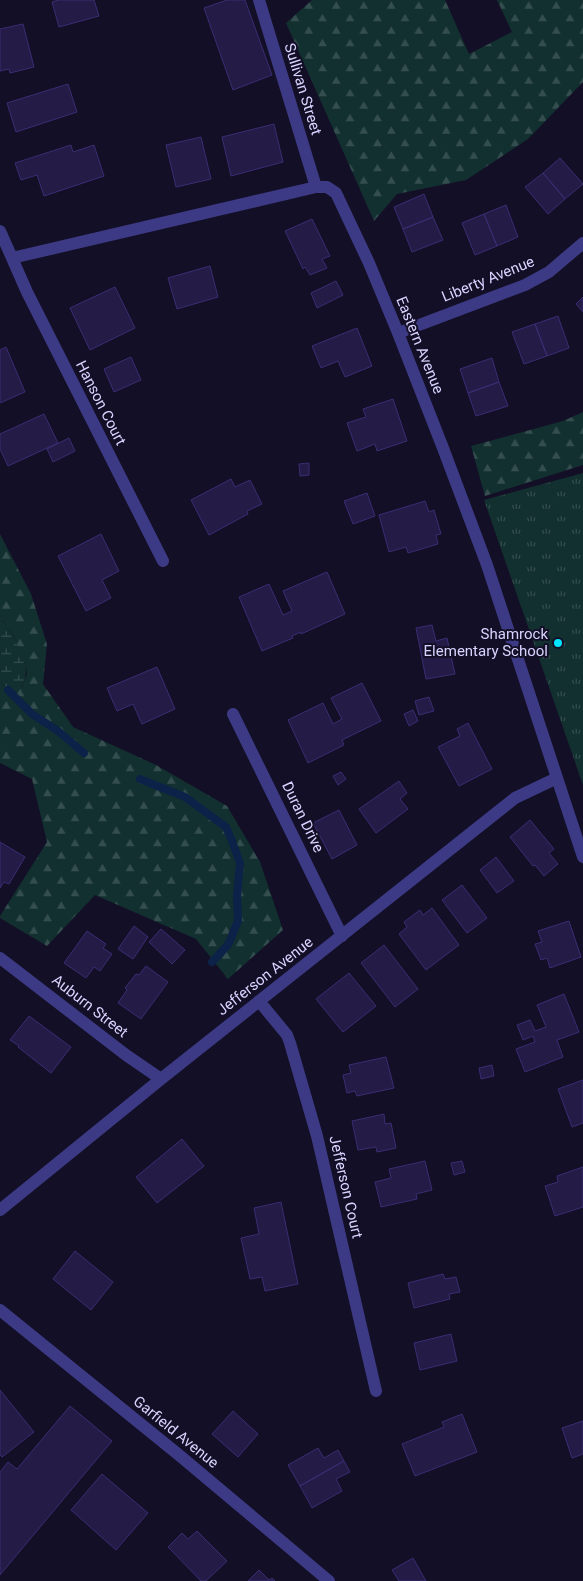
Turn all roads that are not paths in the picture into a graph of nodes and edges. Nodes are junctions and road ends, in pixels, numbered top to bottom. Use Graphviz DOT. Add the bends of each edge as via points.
graph roads {
  1 [pos="259,0"];
  2 [pos="316,187"];
  3 [pos="0,232"];
  4 [pos="583,243"];
  5 [pos="12,258"];
  6 [pos="398,333"];
  7 [pos="163,561"];
  8 [pos="233,714"];
  9 [pos="557,778"];
  10 [pos="583,857"];
  11 [pos="342,936"];
  12 [pos="0,958"];
  13 [pos="259,1001"];
  14 [pos="161,1080"];
  15 [pos="0,1210"];
  16 [pos="0,1310"];
  17 [pos="376,1391"];
  18 [pos="329,1581"];
  1 -- 2 [label="street, Sullivan Street"];
  2 -- 5 [label="street"];
  2 -- 6 [label="street, Eastern Avenue" via="327,187 339,196"];
  3 -- 5 [label="street"];
  4 -- 6 [label="street, Liberty Avenue" via="548,272 525,285"];
  5 -- 7 [label="street, Hanson Court"];
  6 -- 9 [label="street, Eastern Avenue" via="487,565"];
  8 -- 11 [label="street, Duran Drive"];
  9 -- 10 [label="street, Eastern Avenue"];
  9 -- 11 [label="street, Jefferson Avenue" via="515,798"];
  11 -- 13 [label="street, Jefferson Avenue"];
  12 -- 14 [label="street, Auburn Street"];
  13 -- 14 [label="street, Jefferson Avenue"];
  13 -- 17 [label="street, Jefferson Court" via="290,1043 317,1136"];
  14 -- 15 [label="street, Jefferson Avenue"];
  16 -- 18 [label="street, Garfield Avenue"];
}
